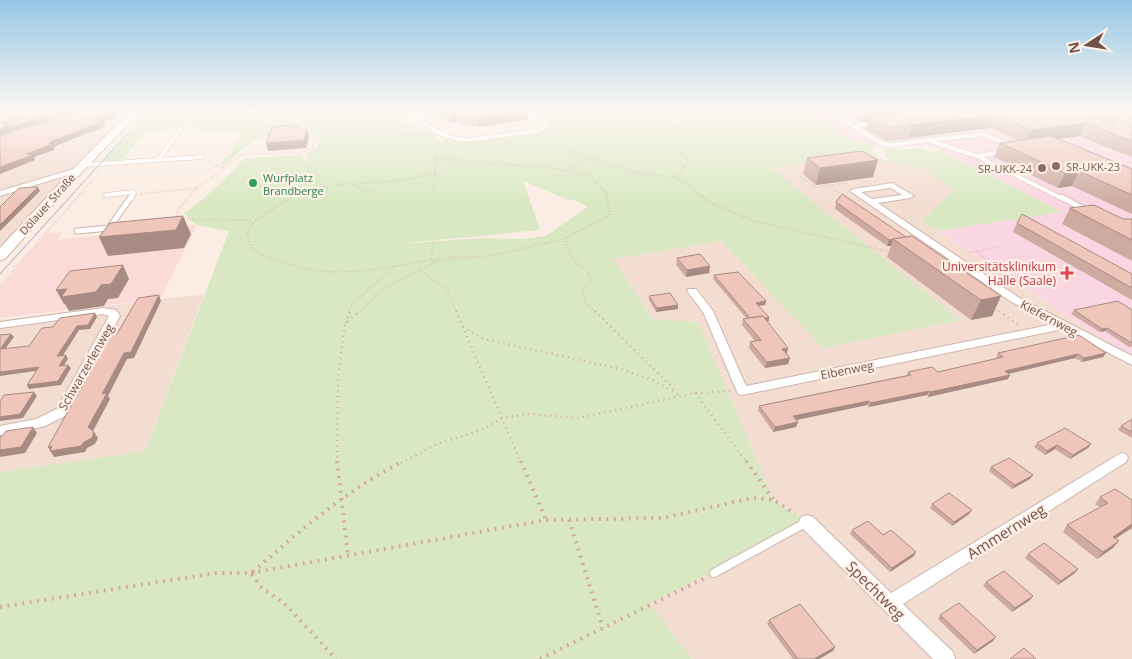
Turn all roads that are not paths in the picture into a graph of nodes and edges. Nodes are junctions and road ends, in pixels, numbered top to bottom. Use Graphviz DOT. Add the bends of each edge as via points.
graph roads {
  1 [pos="106,142"];
  2 [pos="172,142"];
  3 [pos="878,142"];
  4 [pos="916,142"];
  5 [pos="932,142"];
  6 [pos="1002,142"];
  7 [pos="1015,147"];
  8 [pos="1004,152"];
  9 [pos="977,156"];
  10 [pos="202,157"];
  11 [pos="158,160"];
  12 [pos="80,168"];
  13 [pos="0,194"];
  14 [pos="106,195"];
  15 [pos="870,202"];
  16 [pos="1088,211"];
  17 [pos="77,231"];
  18 [pos="0,256"];
  19 [pos="692,291"];
  20 [pos="0,325"];
  21 [pos="1063,326"];
  22 [pos="1132,361"];
  23 [pos="0,431"];
  24 [pos="1121,458"];
  25 [pos="807,522"];
  26 [pos="714,573"];
  27 [pos="890,603"];
  28 [pos="946,659"];
  1 -- 12 [label="main road, Dölauer Straße"];
  2 -- 11 [label="lane"];
  3 -- 4 [label="lane" via="895,145"];
  5 -- 9 [label="lane"];
  6 -- 7 [label="lane"];
  8 -- 9 [label="lane"];
  9 -- 16 [label="lane"];
  10 -- 11 [label="lane"];
  11 -- 12 [label="lane"];
  12 -- 13 [label="street"];
  12 -- 18 [label="main road, Dölauer Straße"];
  14 -- 17 [label="lane" via="134,194 109,228"];
  15 -- 15 [label="street, Kiefernweg" via="854,191 892,185 910,196"];
  15 -- 21 [label="street, Kiefernweg" via="1014,299"];
  19 -- 21 [label="street, Eibenweg" via="708,311 742,391"];
  20 -- 23 [label="street, Schwarzerlenweg" via="103,311 112,312 115,316 62,412 35,426"];
  21 -- 22 [label="street, Kiefernweg"];
  24 -- 27 [label="street, Ammernweg"];
  25 -- 26 [label="lane"];
  25 -- 27 [label="street, Spechtweg"];
  27 -- 28 [label="street, Spechtweg"];
}
